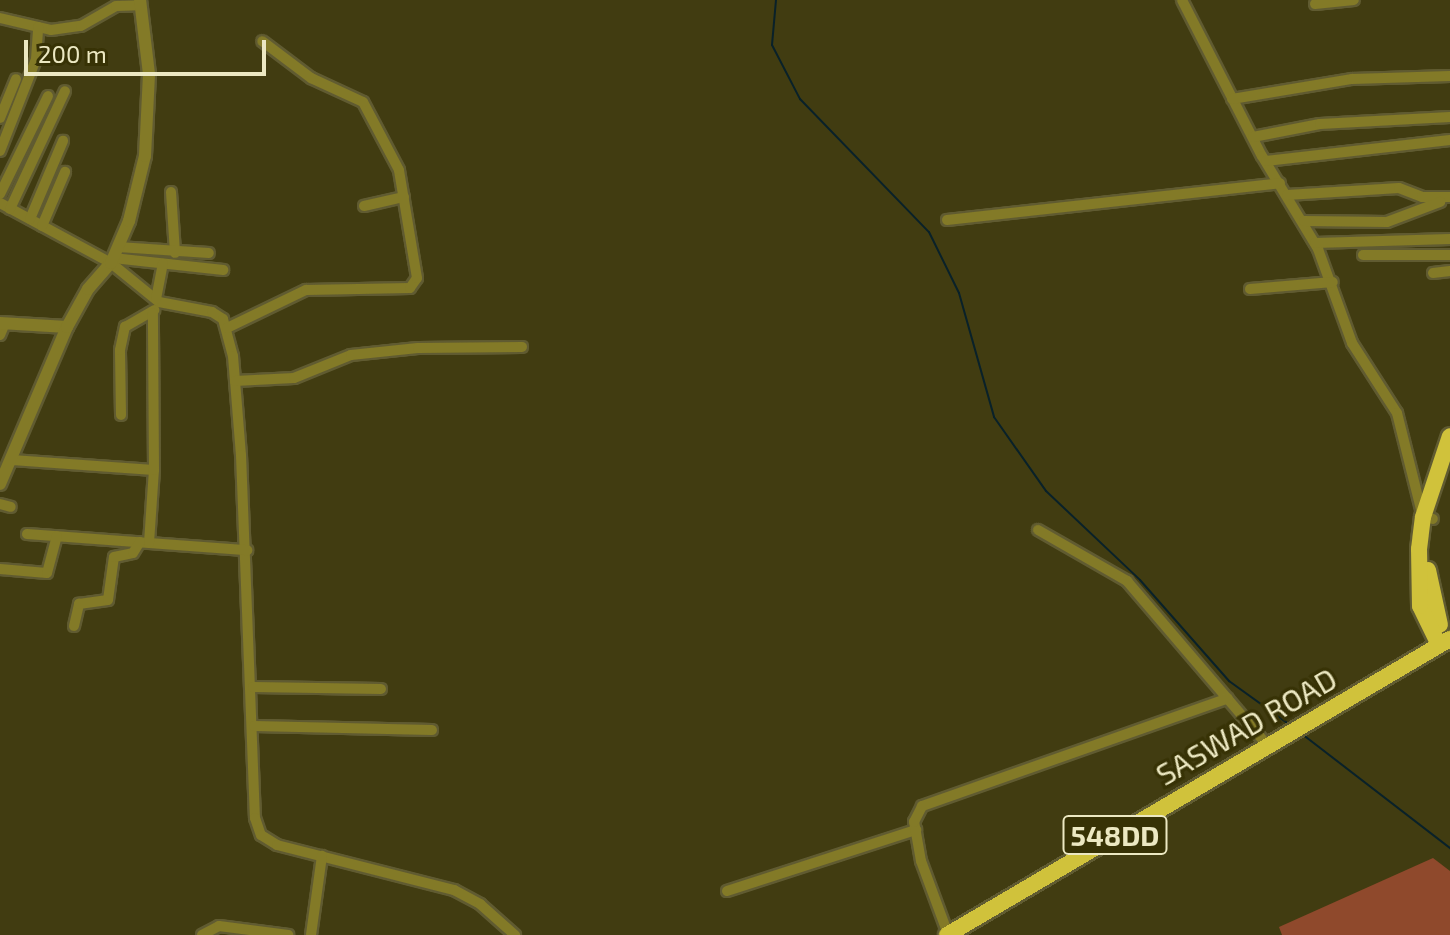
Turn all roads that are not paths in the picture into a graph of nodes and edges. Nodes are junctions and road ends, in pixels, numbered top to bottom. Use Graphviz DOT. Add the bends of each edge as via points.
graph roads {
  1 [pos="1182,0"];
  2 [pos="1354,0"];
  3 [pos="140,2"];
  4 [pos="1315,4"];
  5 [pos="0,18"];
  6 [pos="38,27"];
  7 [pos="262,41"];
  8 [pos="1450,76"];
  9 [pos="16,79"];
  10 [pos="65,91"];
  11 [pos="48,96"];
  12 [pos="1232,99"];
  13 [pos="1450,117"];
  14 [pos="0,118"];
  15 [pos="1253,137"];
  16 [pos="1450,140"];
  17 [pos="63,141"];
  18 [pos="0,151"];
  19 [pos="1266,161"];
  20 [pos="65,172"];
  21 [pos="1280,183"];
  22 [pos="171,192"];
  23 [pos="0,194"];
  24 [pos="1287,195"];
  25 [pos="404,197"];
  26 [pos="1450,199"];
  27 [pos="5,206"];
  28 [pos="364,206"];
  29 [pos="30,219"];
  30 [pos="947,220"];
  31 [pos="1304,221"];
  32 [pos="42,226"];
  33 [pos="1450,239"];
  34 [pos="1315,243"];
  35 [pos="175,253"];
  36 [pos="209,253"];
  37 [pos="1363,255"];
  38 [pos="1450,255"];
  39 [pos="114,256"];
  40 [pos="163,264"];
  41 [pos="223,270"];
  42 [pos="1450,271"];
  43 [pos="1433,273"];
  44 [pos="1333,282"];
  45 [pos="1250,289"];
  46 [pos="158,301"];
  47 [pos="153,313"];
  48 [pos="2,327"];
  49 [pos="67,327"];
  50 [pos="227,328"];
  51 [pos="522,347"];
  52 [pos="235,381"];
  53 [pos="121,415"];
  54 [pos="1450,436"];
  55 [pos="12,460"];
  56 [pos="1450,467"];
  57 [pos="154,470"];
  58 [pos="0,484"];
  59 [pos="1428,518"];
  60 [pos="1038,530"];
  61 [pos="27,534"];
  62 [pos="57,536"];
  63 [pos="144,542"];
  64 [pos="247,550"];
  65 [pos="0,569"];
  66 [pos="74,626"];
  67 [pos="1446,642"];
  68 [pos="253,687"];
  69 [pos="381,689"];
  70 [pos="1228,698"];
  71 [pos="254,726"];
  72 [pos="432,730"];
  73 [pos="1267,745"];
  74 [pos="916,830"];
  75 [pos="322,856"];
  76 [pos="727,891"];
  77 [pos="202,935"];
  78 [pos="288,935"];
  79 [pos="311,935"];
  80 [pos="515,935"];
  81 [pos="947,935"];
  1 -- 12 [label="street"];
  2 -- 4 [label="street"];
  3 -- 6 [label="street" via="116,6 73,28"];
  3 -- 39 [label="street" via="149,74 145,156"];
  5 -- 6 [label="street"];
  6 -- 18 [label="street" via="36,59"];
  7 -- 25 [label="street" via="311,78 363,102 390,145"];
  8 -- 12 [label="street" via="1347,79"];
  9 -- 14 [label="street"];
  10 -- 27 [label="street"];
  11 -- 23 [label="street"];
  12 -- 15 [label="street"];
  13 -- 15 [label="street" via="1320,124"];
  15 -- 19 [label="street"];
  16 -- 19 [label="street"];
  17 -- 29 [label="street"];
  19 -- 21 [label="street"];
  20 -- 32 [label="street"];
  21 -- 24 [label="street"];
  21 -- 30 [label="street"];
  22 -- 35 [label="street"];
  24 -- 26 [label="street" via="1399,188"];
  24 -- 31 [label="street"];
  25 -- 28 [label="street"];
  25 -- 50 [label="street" via="416,285 306,290"];
  26 -- 31 [label="street" via="1408,210 1387,222"];
  27 -- 29 [label="street"];
  29 -- 32 [label="street"];
  31 -- 34 [label="street"];
  32 -- 39 [label="street"];
  33 -- 34 [label="street"];
  34 -- 44 [label="street"];
  35 -- 36 [label="street"];
  35 -- 39 [label="street"];
  37 -- 38 [label="street"];
  39 -- 40 [label="street"];
  39 -- 46 [label="street"];
  39 -- 49 [label="street"];
  40 -- 41 [label="street"];
  40 -- 46 [label="street"];
  42 -- 43 [label="street"];
  44 -- 45 [label="street"];
  44 -- 59 [label="street" via="1356,351 1397,413"];
  46 -- 47 [label="street"];
  46 -- 50 [label="street" via="212,312"];
  47 -- 53 [label="street" via="125,327"];
  47 -- 57 [label="street"];
  48 -- 49 [label="street"];
  49 -- 55 [label="street"];
  50 -- 52 [label="street"];
  51 -- 52 [label="street" via="351,355 294,378"];
  52 -- 64 [label="street"];
  54 -- 59 [label="highway"];
  55 -- 57 [label="street"];
  55 -- 58 [label="street"];
  56 -- 59 [label="highway"];
  57 -- 63 [label="street"];
  59 -- 67 [label="highway" via="1420,606"];
  60 -- 70 [label="street" via="1127,581"];
  61 -- 62 [label="street"];
  62 -- 63 [label="street"];
  62 -- 65 [label="street" via="47,573"];
  63 -- 64 [label="street"];
  63 -- 66 [label="street" via="133,553 114,557 108,600 79,604"];
  64 -- 68 [label="street"];
  67 -- 73 [label="highway, SASWAD ROAD / 548DD"];
  68 -- 69 [label="street"];
  68 -- 71 [label="street"];
  70 -- 73 [label="street"];
  70 -- 74 [label="street" via="922,806 915,813"];
  71 -- 72 [label="street"];
  71 -- 75 [label="street" via="255,818 261,835"];
  73 -- 81 [label="highway, SASWAD ROAD / 548DD"];
  74 -- 76 [label="street"];
  74 -- 81 [label="street"];
  75 -- 79 [label="street"];
  75 -- 80 [label="street" via="469,896"];
  77 -- 78 [label="street" via="219,926"];
}
